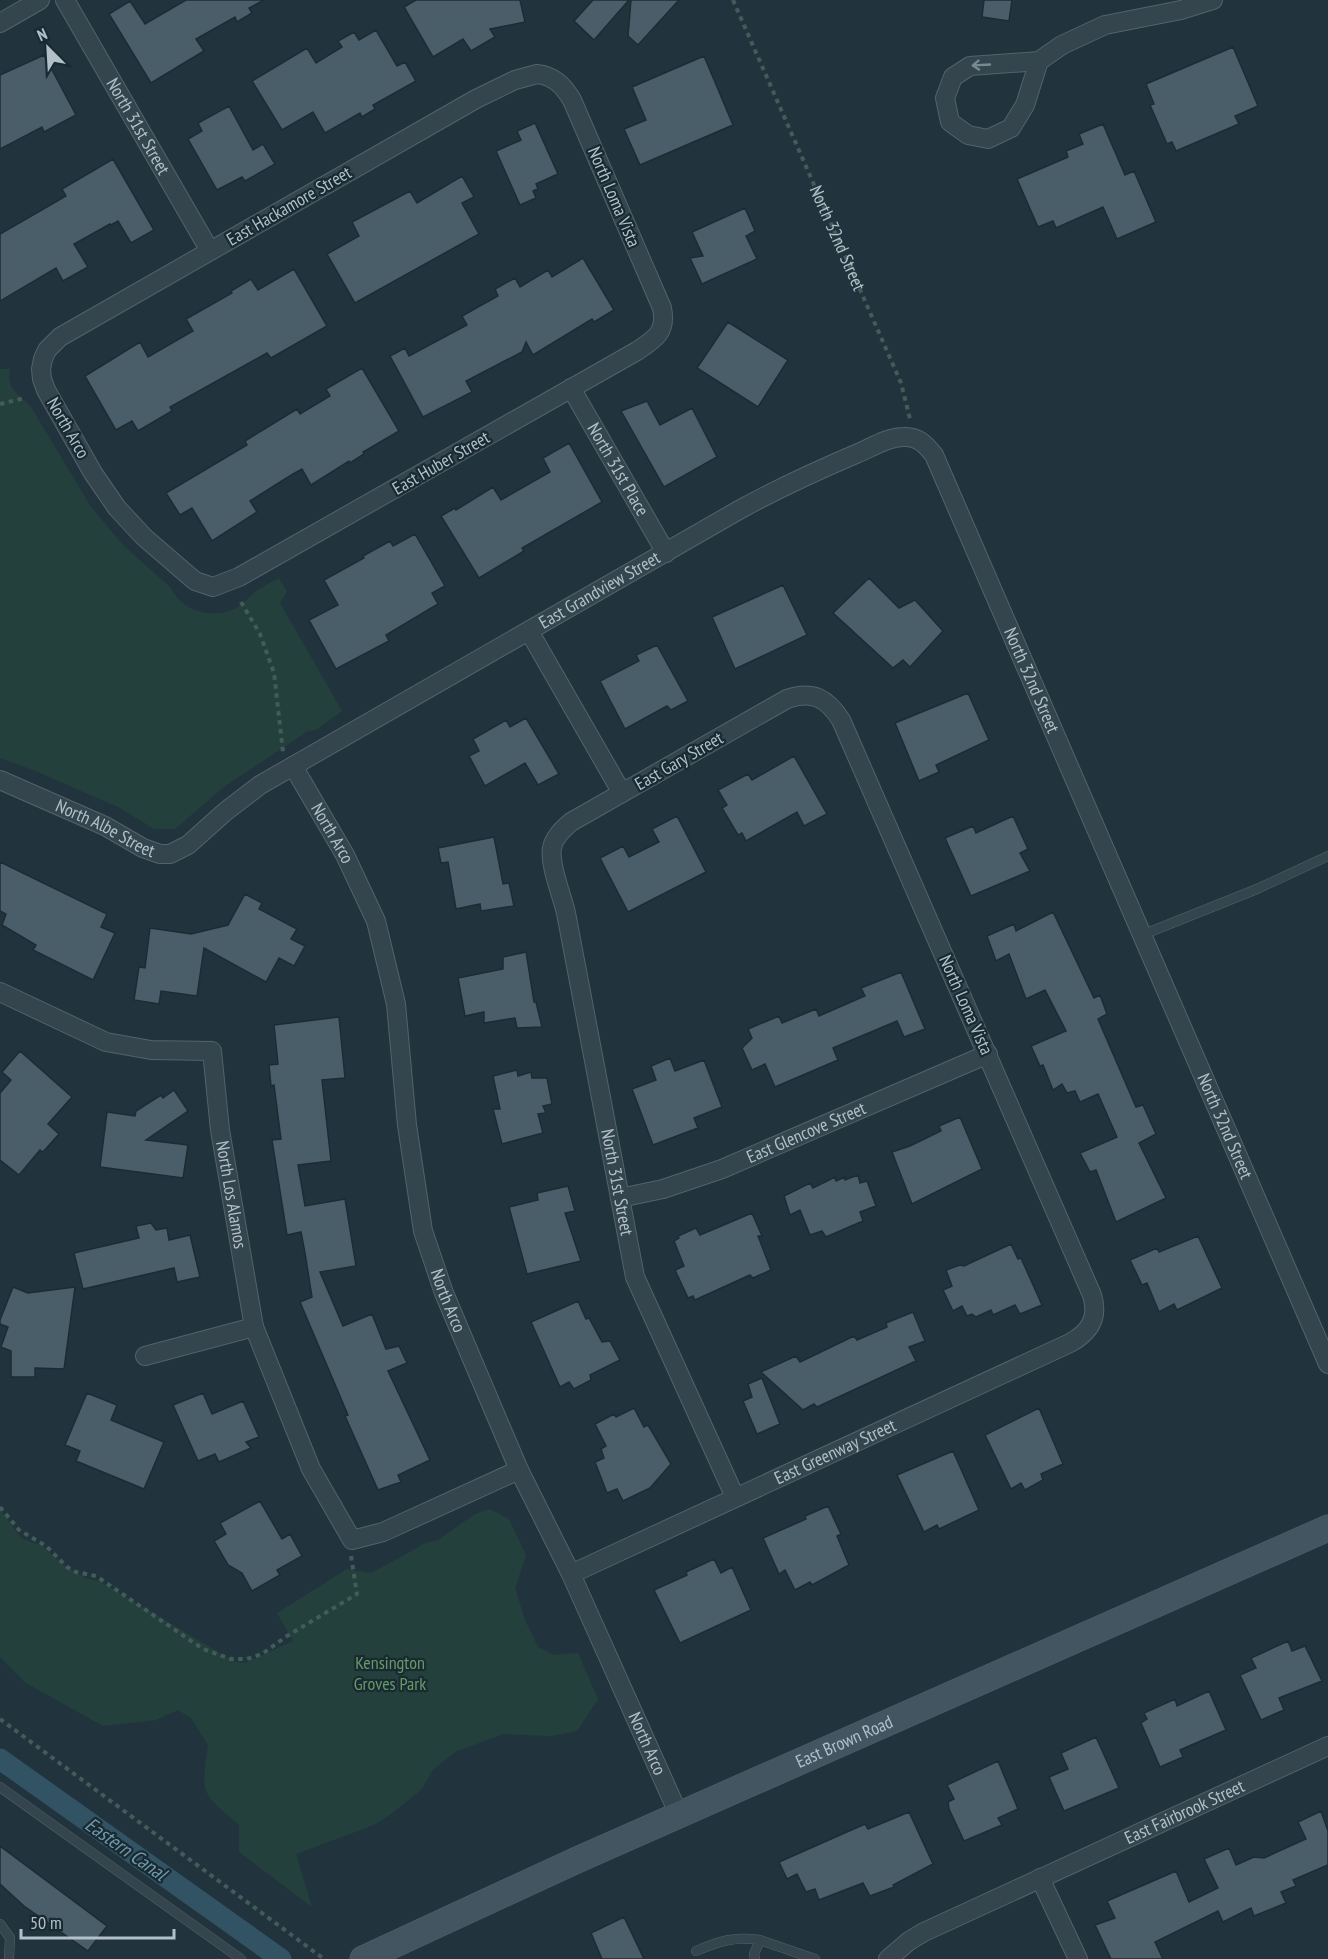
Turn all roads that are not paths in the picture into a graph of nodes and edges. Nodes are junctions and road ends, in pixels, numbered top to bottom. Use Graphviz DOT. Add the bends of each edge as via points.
graph roads {
  1 [pos="40,0"];
  2 [pos="65,0"];
  3 [pos="1213,0"];
  4 [pos="0,23"];
  5 [pos="1039,61"];
  6 [pos="548,76"];
  7 [pos="210,251"];
  8 [pos="662,328"];
  9 [pos="42,359"];
  10 [pos="571,388"];
  11 [pos="913,438"];
  12 [pos="666,553"];
  13 [pos="213,587"];
  14 [pos="529,631"];
  15 [pos="819,697"];
  16 [pos="288,759"];
  17 [pos="0,780"];
  18 [pos="622,793"];
  19 [pos="552,849"];
  20 [pos="1328,856"];
  21 [pos="1142,934"];
  22 [pos="0,992"];
  23 [pos="988,1054"];
  24 [pos="620,1198"];
  25 [pos="1093,1322"];
  26 [pos="254,1327"];
  27 [pos="146,1356"];
  28 [pos="1328,1364"];
  29 [pos="519,1470"];
  30 [pos="735,1497"];
  31 [pos="1328,1528"];
  32 [pos="571,1574"];
  33 [pos="1328,1746"];
  34 [pos="0,1787"];
  35 [pos="679,1815"];
  36 [pos="1040,1878"];
  37 [pos="0,1924"];
  38 [pos="760,1940"];
  39 [pos="696,1951"];
  40 [pos="9,1959"];
  41 [pos="240,1959"];
  42 [pos="363,1959"];
  43 [pos="755,1959"];
  44 [pos="815,1959"];
  45 [pos="888,1959"];
  46 [pos="1078,1959"];
  1 -- 4 [label="street"];
  2 -- 7 [label="street, North 31st Street"];
  3 -- 5 [label="street" via="1105,26 1062,45"];
  5 -- 5 [label="street, one-way" via="970,66 953,77 945,98 950,122 968,135 988,139 1011,128 1025,105"];
  6 -- 7 [label="street, East Hackamore Street" via="526,76 498,88"];
  6 -- 8 [label="street, North Loma Vista" via="572,100 662,308"];
  7 -- 9 [label="street, East Hackamore Street" via="60,337"];
  8 -- 10 [label="street, East Huber Street" via="637,351"];
  9 -- 13 [label="street, North Arco" via="46,390 110,499 144,537 188,576"];
  10 -- 12 [label="street, North 31st Place"];
  10 -- 13 [label="street, East Huber Street" via="239,577"];
  11 -- 12 [label="street, East Grandview Street" via="886,441 813,472"];
  11 -- 21 [label="street, North 32nd Street" via="934,455"];
  12 -- 14 [label="street, East Grandview Street"];
  14 -- 16 [label="street, East Grandview Street"];
  14 -- 18 [label="street"];
  15 -- 18 [label="street, East Gary Street" via="807,694 786,699"];
  15 -- 23 [label="street, North Loma Vista" via="842,720"];
  16 -- 17 [label="street, North Albe Street" via="188,845 170,854 143,848"];
  16 -- 29 [label="street, North Arco" via="345,855 376,921 396,1004 407,1125 423,1231 444,1293"];
  18 -- 19 [label="street, East Gary Street" via="571,822 556,837"];
  19 -- 24 [label="street, North 31st Street"];
  20 -- 21 [label="lane"];
  21 -- 28 [label="street, North 32nd Street"];
  22 -- 26 [label="street, North Los Alamos" via="106,1042 151,1050 212,1051 220,1130"];
  23 -- 24 [label="street, East Glencove Street" via="722,1169"];
  23 -- 25 [label="street, North Loma Vista" via="1092,1295"];
  24 -- 30 [label="street, North 31st Street" via="635,1277"];
  25 -- 30 [label="street, East Greenway Street" via="1070,1343"];
  26 -- 27 [label="street"];
  26 -- 29 [label="street, North Los Alamos" via="311,1469 352,1540 383,1532"];
  29 -- 32 [label="street, North Arco"];
  30 -- 32 [label="street, East Greenway Street"];
  31 -- 35 [label="main road, East Brown Road"];
  32 -- 35 [label="street, North Arco"];
  33 -- 36 [label="street, East Fairbrook Street"];
  34 -- 41 [label="lane"];
  35 -- 42 [label="main road, East Brown Road"];
  36 -- 45 [label="street, East Fairbrook Street" via="924,1932"];
  36 -- 46 [label="street"];
  37 -- 40 [label="lane" via="10,1938"];
  38 -- 39 [label="lane" via="722,1940"];
  38 -- 43 [label="lane"];
  38 -- 44 [label="lane"];
}
